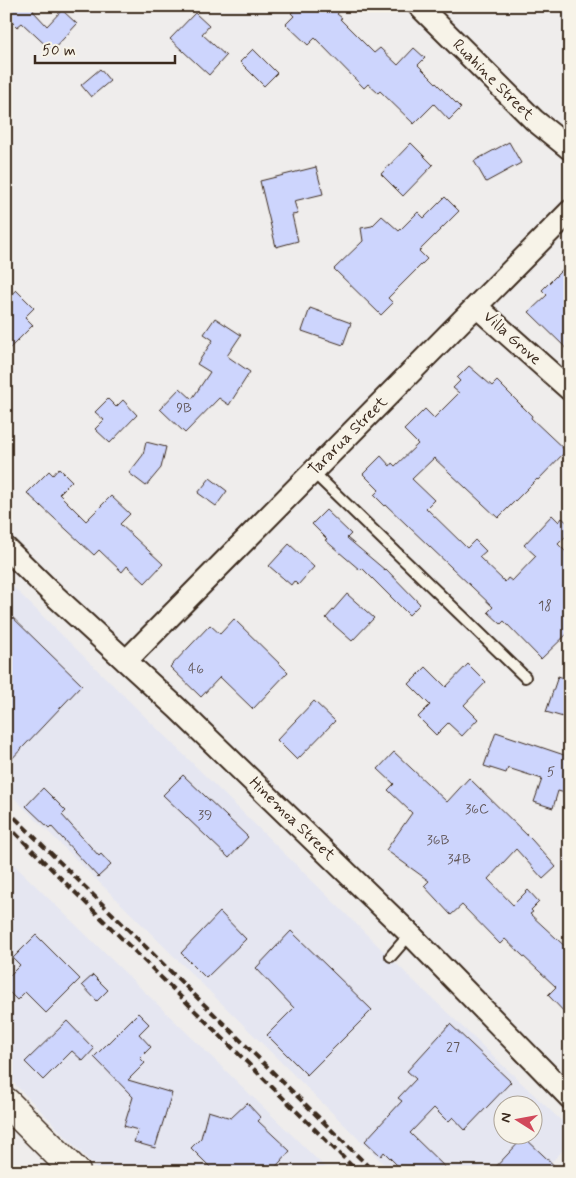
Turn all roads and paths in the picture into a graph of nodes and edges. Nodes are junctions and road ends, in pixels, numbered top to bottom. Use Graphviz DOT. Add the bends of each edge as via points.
graph roads {
  1 [pos="419,6"];
  2 [pos="570,149"];
  3 [pos="570,211"];
  4 [pos="477,307"];
  5 [pos="570,390"];
  6 [pos="313,472"];
  7 [pos="6,548"];
  8 [pos="126,661"];
  9 [pos="525,677"];
  10 [pos="410,934"];
  11 [pos="391,956"];
  12 [pos="569,1097"];
  13 [pos="6,1102"];
  14 [pos="76,1172"];
  1 -- 2 [label="street, Ruahine Street" via="534,120"];
  3 -- 4 [label="street, Tararua Street"];
  4 -- 5 [label="street, Villa Grove"];
  4 -- 6 [label="street, Tararua Street"];
  6 -- 8 [label="street, Tararua Street"];
  6 -- 9 [label="lane"];
  7 -- 8 [label="street, Hinemoa Street"];
  8 -- 10 [label="street, Hinemoa Street"];
  10 -- 11 [label="lane"];
  10 -- 12 [label="street, Hinemoa Street"];
  13 -- 14 [label="main road"];
}
